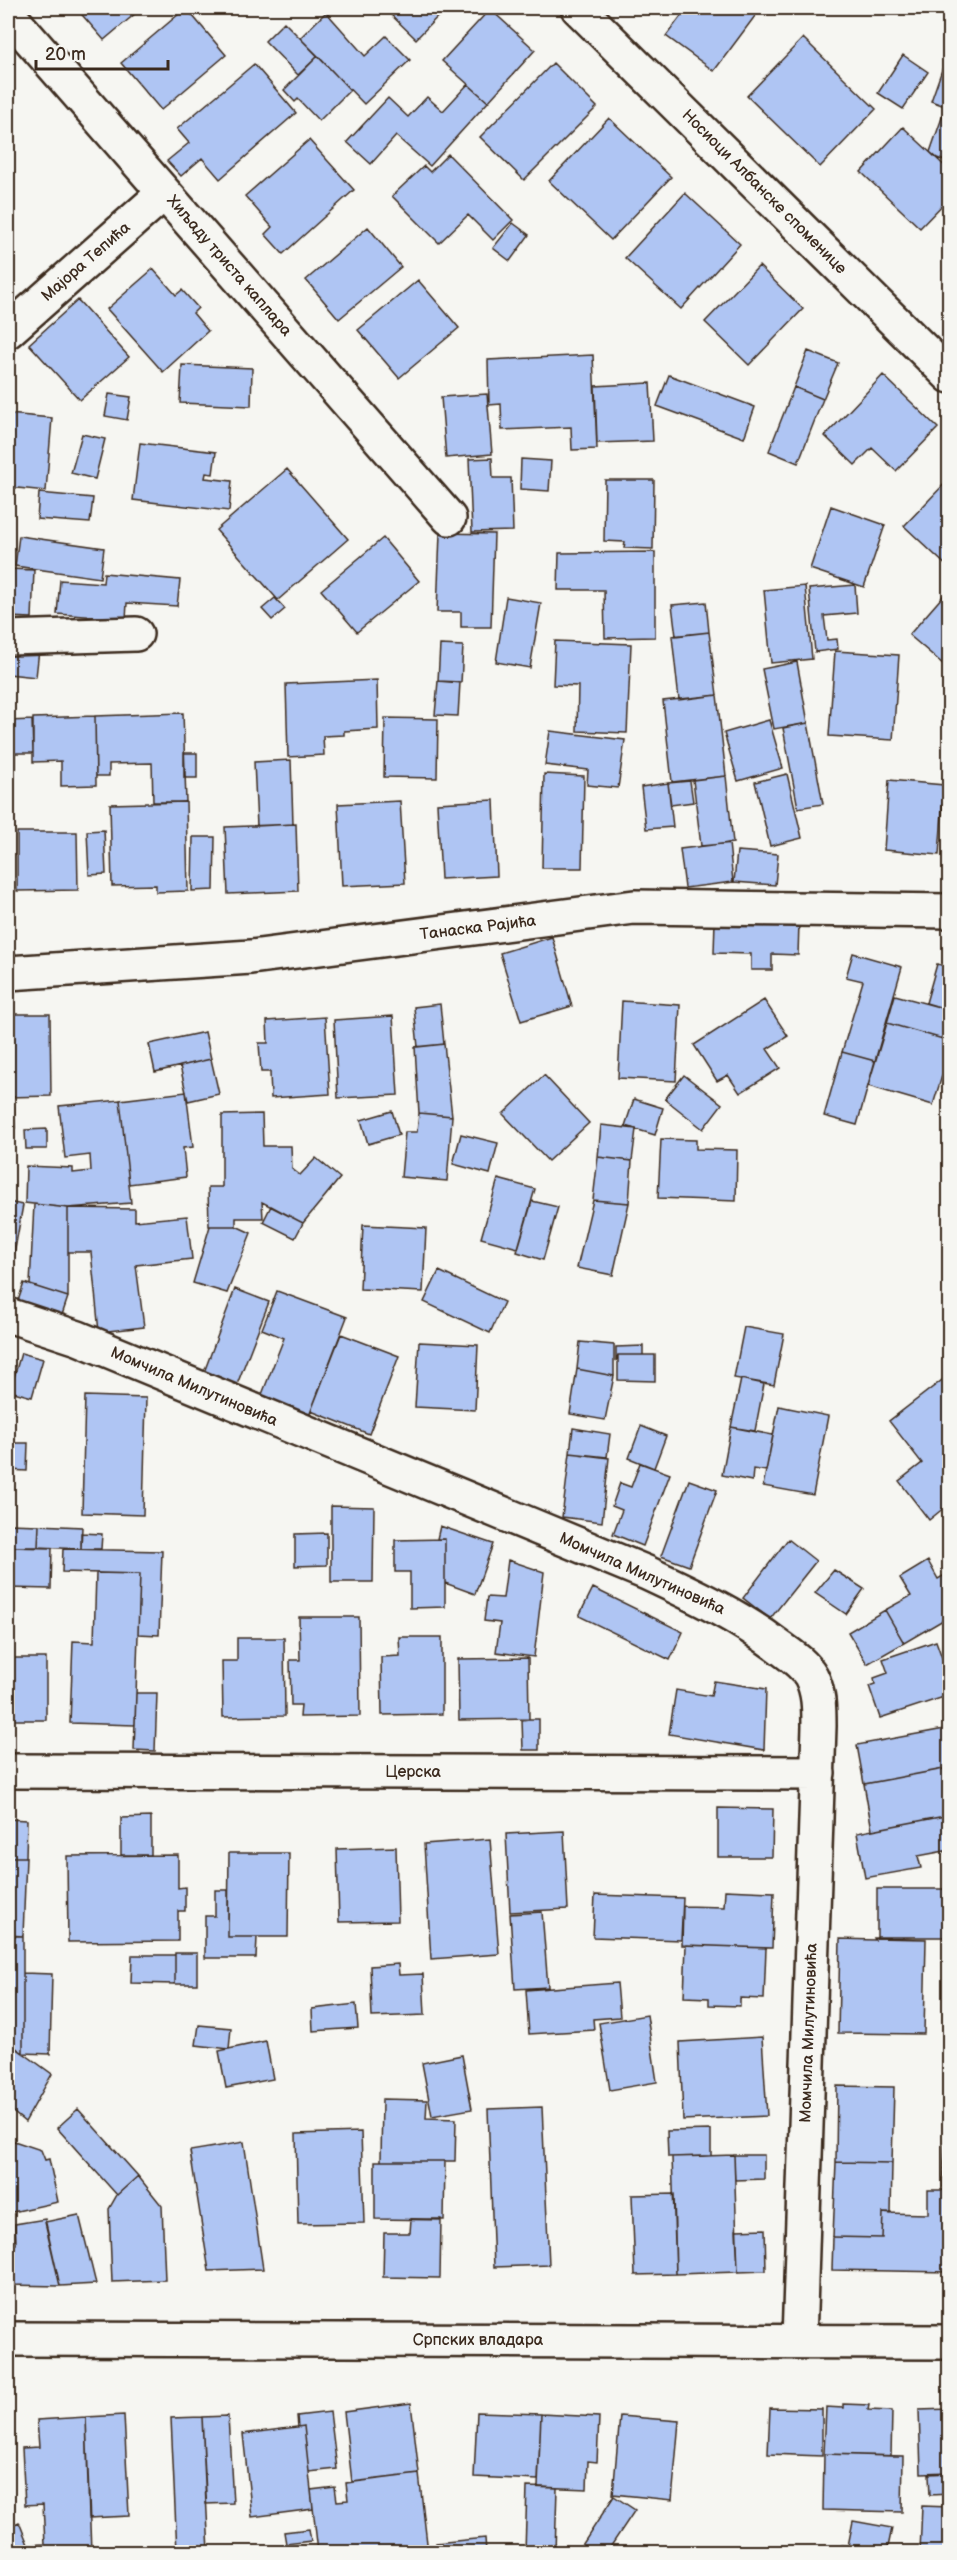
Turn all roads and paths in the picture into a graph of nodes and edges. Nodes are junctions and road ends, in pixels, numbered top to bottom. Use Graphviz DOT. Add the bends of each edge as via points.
graph roads {
  1 [pos="578,8"];
  2 [pos="8,14"];
  3 [pos="164,193"];
  4 [pos="8,331"];
  5 [pos="950,376"];
  6 [pos="449,518"];
  7 [pos="136,634"];
  8 [pos="8,638"];
  9 [pos="950,911"];
  10 [pos="8,973"];
  11 [pos="8,1315"];
  12 [pos="8,1771"];
  13 [pos="818,1773"];
  14 [pos="8,2339"];
  15 [pos="799,2341"];
  16 [pos="950,2342"];
  1 -- 5 [label="street, Носиоци Албанске споменице"];
  2 -- 3 [label="street, Хиљаду триста каплара"];
  3 -- 4 [label="street, Мајора Тепића"];
  3 -- 6 [label="street, Хиљаду триста каплара"];
  7 -- 8 [label="street"];
  9 -- 10 [label="street, Танаска Рајића" via="634,907 251,957"];
  11 -- 13 [label="street, Момчила Милутиновића" via="78,1338 647,1573 722,1608 800,1662 810,1675 819,1701"];
  12 -- 13 [label="street, Церска"];
  13 -- 15 [label="street, Момчила Милутиновића"];
  14 -- 15 [label="street, Српских владара"];
  15 -- 16 [label="street, Српских владара"];
}
